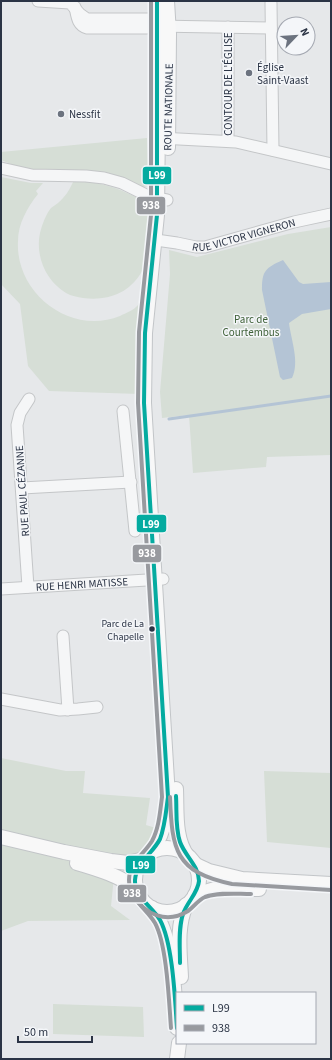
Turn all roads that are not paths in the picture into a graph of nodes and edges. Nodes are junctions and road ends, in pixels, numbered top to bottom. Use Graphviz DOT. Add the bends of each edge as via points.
graph roads {
  1 [pos="38,1"];
  2 [pos="157,1"];
  3 [pos="167,1"];
  4 [pos="271,3"];
  5 [pos="163,26"];
  6 [pos="228,27"];
  7 [pos="271,28"];
  8 [pos="163,138"];
  9 [pos="228,141"];
  10 [pos="273,150"];
  11 [pos="331,164"];
  12 [pos="1,168"];
  13 [pos="162,199"];
  14 [pos="331,214"];
  15 [pos="160,240"];
  16 [pos="29,399"];
  17 [pos="123,411"];
  18 [pos="131,482"];
  19 [pos="22,488"];
  20 [pos="135,531"];
  21 [pos="159,579"];
  22 [pos="28,587"];
  23 [pos="1,589"];
  24 [pos="63,636"];
  25 [pos="1,699"];
  26 [pos="97,707"];
  27 [pos="68,710"];
  28 [pos="1,837"];
  29 [pos="1,846"];
  30 [pos="146,857"];
  31 [pos="191,860"];
  32 [pos="331,884"];
  33 [pos="137,889"];
  34 [pos="331,893"];
  35 [pos="191,900"];
  36 [pos="152,908"];
  37 [pos="181,992"];
  38 [pos="176,1016"];
  1 -- 5 [label="street" via="70,3 75,7 79,22 87,28"];
  2 -- 5 [label="main road, ROUTE NATIONALE"];
  3 -- 5 [label="main road, ROUTE NATIONALE"];
  4 -- 7 [label="street"];
  5 -- 6 [label="street"];
  5 -- 8 [label="main road, ROUTE NATIONALE"];
  6 -- 7 [label="street"];
  6 -- 9 [label="street, CONTOUR DE L'ÉGLISE"];
  7 -- 10 [label="street"];
  8 -- 9 [label="street"];
  8 -- 13 [label="main road, ROUTE NATIONALE"];
  9 -- 10 [label="street"];
  10 -- 11 [label="street"];
  12 -- 13 [label="street" via="32,175 104,178 122,183 143,195"];
  13 -- 15 [label="main road, ROUTE NATIONALE"];
  14 -- 15 [label="street, RUE VICTOR VIGNERON" via="205,247"];
  15 -- 21 [label="main road, ROUTE NATIONALE" via="150,375"];
  16 -- 19 [label="street, RUE PAUL CÉZANNE" via="20,413 17,425"];
  17 -- 18 [label="street"];
  18 -- 19 [label="street"];
  18 -- 20 [label="street"];
  19 -- 22 [label="street, RUE PAUL CÉZANNE"];
  21 -- 22 [label="street, RUE HENRI MATISSE"];
  21 -- 30 [label="main road, ROUTE NATIONALE" via="168,797 159,840"];
  21 -- 31 [label="main road, ROUTE NATIONALE" via="177,824 180,842"];
  22 -- 23 [label="street, RUE HENRI MATISSE"];
  24 -- 27 [label="street"];
  25 -- 27 [label="street"];
  26 -- 27 [label="street"];
  28 -- 30 [label="main road" via="111,862 128,863"];
  29 -- 33 [label="main road" via="78,863 121,879"];
  30 -- 31 [label="main road" via="155,851 166,849 178,851"];
  30 -- 33 [label="main road" via="135,878"];
  31 -- 32 [label="main road" via="209,871 242,879"];
  31 -- 35 [label="main road" via="197,870 199,881"];
  33 -- 36 [label="main road" via="144,902"];
  34 -- 35 [label="main road" via="246,888 215,889"];
  35 -- 36 [label="main road" via="180,909 170,912"];
  35 -- 37 [label="main road" via="182,916 180,928"];
  36 -- 38 [label="main road" via="160,920 168,944"];
}
